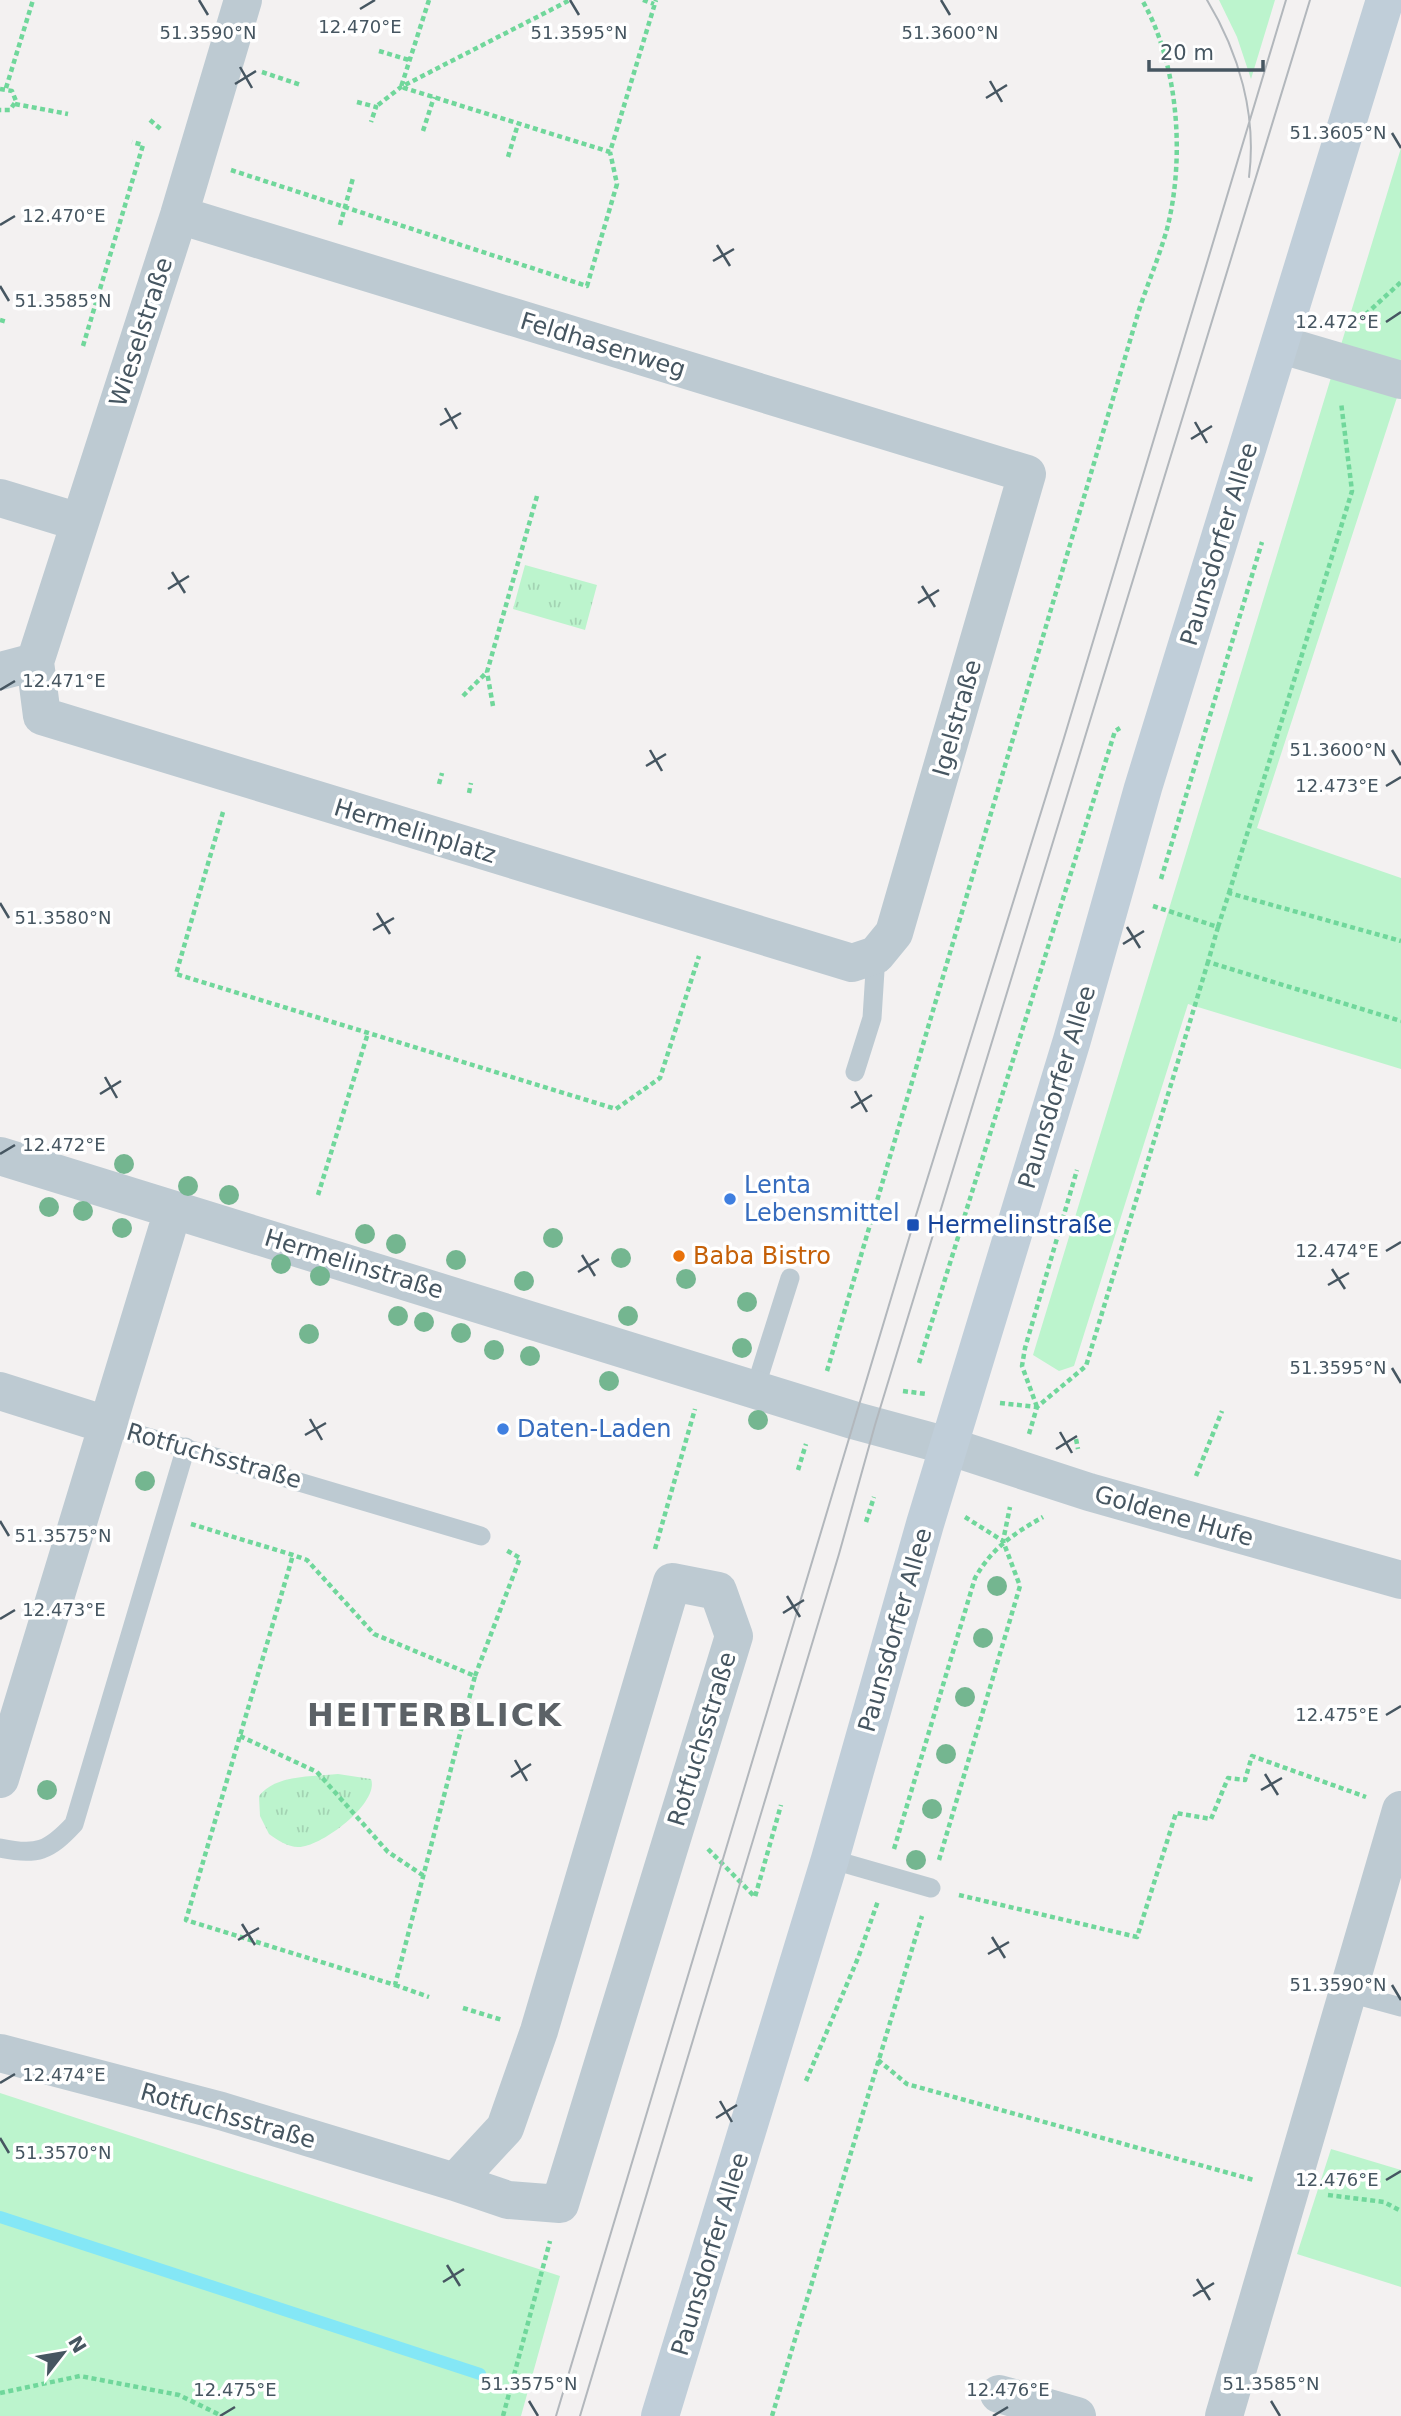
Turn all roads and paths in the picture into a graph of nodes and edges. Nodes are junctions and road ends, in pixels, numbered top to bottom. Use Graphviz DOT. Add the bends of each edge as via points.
graph roads {
  1 [pos="33,0"];
  2 [pos="243,0"];
  3 [pos="429,0"];
  4 [pos="570,0"];
  5 [pos="643,0"];
  6 [pos="1142,0"];
  7 [pos="1385,0"];
  8 [pos="655,2"];
  9 [pos="379,51"];
  10 [pos="409,60"];
  11 [pos="258,70"];
  12 [pos="301,85"];
  13 [pos="401,87"];
  14 [pos="3,89"];
  15 [pos="434,97"];
  16 [pos="357,102"];
  17 [pos="15,104"];
  18 [pos="378,105"];
  19 [pos="0,110"];
  20 [pos="68,114"];
  21 [pos="371,122"];
  22 [pos="518,124"];
  23 [pos="423,131"];
  24 [pos="132,142"];
  25 [pos="610,152"];
  26 [pos="508,157"];
  27 [pos="230,170"];
  28 [pos="353,178"];
  29 [pos="344,206"];
  30 [pos="179,215"];
  31 [pos="1401,282"];
  32 [pos="0,320"];
  33 [pos="7,322"];
  34 [pos="1282,345"];
  35 [pos="83,346"];
  36 [pos="1318,357"];
  37 [pos="1401,380"];
  38 [pos="1027,474"];
  39 [pos="537,496"];
  40 [pos="0,498"];
  41 [pos="79,522"];
  42 [pos="1266,531"];
  43 [pos="18,667"];
  44 [pos="488,672"];
  45 [pos="463,696"];
  46 [pos="1169,704"];
  47 [pos="493,705"];
  48 [pos="442,773"];
  49 [pos="234,775"];
  50 [pos="471,783"];
  51 [pos="439,784"];
  52 [pos="469,793"];
  53 [pos="1229,892"];
  54 [pos="1153,906"];
  55 [pos="1149,919"];
  56 [pos="710,922"];
  57 [pos="1218,927"];
  58 [pos="1401,941"];
  59 [pos="876,955"];
  60 [pos="1208,962"];
  61 [pos="1401,1021"];
  62 [pos="368,1033"];
  63 [pos="855,1072"];
  64 [pos="0,1156"];
  65 [pos="1079,1160"];
  66 [pos="318,1195"];
  67 [pos="173,1210"];
  68 [pos="790,1278"];
  69 [pos="919,1363"];
  70 [pos="706,1374"];
  71 [pos="825,1381"];
  72 [pos="755,1389"];
  73 [pos="0,1391"];
  74 [pos="1222,1410"];
  75 [pos="107,1425"];
  76 [pos="948,1446"];
  77 [pos="186,1447"];
  78 [pos="1196,1476"];
  79 [pos="874,1497"];
  80 [pos="166,1517"];
  81 [pos="1038,1520"];
  82 [pos="866,1522"];
  83 [pos="481,1536"];
  84 [pos="1003,1541"];
  85 [pos="293,1555"];
  86 [pos="1401,1580"];
  87 [pos="672,1582"];
  88 [pos="475,1676"];
  89 [pos="240,1736"];
  90 [pos="0,1779"];
  91 [pos="781,1804"];
  92 [pos="1389,1805"];
  93 [pos="0,1848"];
  94 [pos="830,1859"];
  95 [pos="665,1860"];
  96 [pos="886,1875"];
  97 [pos="424,1876"];
  98 [pos="931,1888"];
  99 [pos="395,1985"];
  100 [pos="1346,1992"];
  101 [pos="429,1997"];
  102 [pos="1401,2007"];
  103 [pos="0,2053"];
  104 [pos="878,2060"];
  105 [pos="804,2085"];
  106 [pos="455,2182"];
  107 [pos="1289,2190"];
  108 [pos="560,2204"];
  109 [pos="1401,2211"];
  110 [pos="0,2393"];
  111 [pos="999,2394"];
  112 [pos="222,2416"];
  113 [pos="503,2416"];
  114 [pos="660,2416"];
  115 [pos="772,2416"];
  116 [pos="1077,2416"];
  117 [pos="1224,2416"];
  1 -- 14 [label="path"];
  2 -- 30 [label="street, Wieselstraße"];
  3 -- 10 [label="path"];
  4 -- 13 [label="path"];
  5 -- 8 [label="path"];
  6 -- 71 [label="path" via="1169,70 1174,103 1177,153 1167,228 1139,310"];
  7 -- 34 [label="main road, Paunsdorfer Allee"];
  8 -- 25 [label="path"];
  9 -- 10 [label="path"];
  10 -- 13 [label="path"];
  11 -- 12 [label="path"];
  13 -- 15 [label="path"];
  13 -- 18 [label="path"];
  14 -- 17 [label="path" via="14,94"];
  15 -- 22 [label="path"];
  15 -- 23 [label="path"];
  16 -- 21 [label="path" via="376,107"];
  17 -- 19 [label="path" via="10,110"];
  17 -- 20 [label="path"];
  22 -- 25 [label="path"];
  22 -- 26 [label="path"];
  24 -- 35 [label="path" via="143,145"];
  25 -- 29 [label="path" via="617,184 587,286"];
  27 -- 29 [label="path"];
  28 -- 29 [label="path"];
  30 -- 38 [label="street, Feldhasenweg"];
  30 -- 41 [label="street, Wieselstraße"];
  31 -- 36 [label="path"];
  32 -- 33 [label="path"];
  34 -- 36 [label="street"];
  34 -- 46 [label="main road, Paunsdorfer Allee"];
  36 -- 37 [label="street"];
  36 -- 53 [label="path" via="1343,408 1352,491"];
  38 -- 59 [label="street, Igelstraße" via="894,933"];
  39 -- 44 [label="path"];
  40 -- 41 [label="street"];
  41 -- 43 [label="street, Wieselstraße"];
  42 -- 54 [label="path"];
  43 -- 49 [label="street, Hermelinplatz" via="42,716"];
  44 -- 45 [label="path"];
  44 -- 47 [label="path"];
  46 -- 69 [label="path" via="1115,731"];
  46 -- 76 [label="main road, Paunsdorfer Allee"];
  48 -- 51 [label="path"];
  49 -- 56 [label="street, Hermelinplatz"];
  49 -- 62 [label="path" via="176,974"];
  50 -- 52 [label="path"];
  53 -- 57 [label="path"];
  53 -- 58 [label="path"];
  54 -- 55 [label="path"];
  54 -- 57 [label="path"];
  56 -- 59 [label="street, Hermelinplatz" via="852,963"];
  56 -- 62 [label="path" via="660,1077 616,1109"];
  57 -- 60 [label="path"];
  59 -- 63 [label="lane" via="872,1018"];
  60 -- 61 [label="path"];
  60 -- 65 [label="path" via="1086,1366 1037,1407 1022,1366"];
  62 -- 66 [label="path"];
  64 -- 67 [label="street, Hermelinstraße"];
  67 -- 70 [label="street, Hermelinstraße"];
  67 -- 75 [label="street, Rotfuchsstraße"];
  68 -- 72 [label="lane"];
  70 -- 72 [label="street, Hermelinstraße"];
  70 -- 87 [label="path" via="654,1555"];
  72 -- 76 [label="street, Hermelinstraße"];
  73 -- 75 [label="street, Rotfuchsstraße"];
  74 -- 78 [label="path"];
  75 -- 77 [label="lane, Rotfuchsstraße"];
  75 -- 90 [label="street, Rotfuchsstraße"];
  76 -- 86 [label="street, Goldene Hufe" via="1089,1493"];
  76 -- 94 [label="main road, Paunsdorfer Allee"];
  77 -- 80 [label="lane"];
  77 -- 83 [label="lane, Rotfuchsstraße"];
  79 -- 82 [label="path"];
  80 -- 85 [label="path"];
  80 -- 93 [label="lane" via="74,1824 52,1847 23,1853"];
  81 -- 84 [label="path"];
  83 -- 88 [label="path" via="520,1558"];
  84 -- 96 [label="path" via="975,1578"];
  84 -- 98 [label="path" via="1020,1586"];
  85 -- 88 [label="path" via="307,1560 374,1634"];
  85 -- 89 [label="path"];
  87 -- 95 [label="street, Rotfuchsstraße" via="718,1591 734,1636"];
  87 -- 106 [label="street" via="539,2031 505,2128"];
  88 -- 97 [label="path"];
  89 -- 97 [label="path" via="317,1772 388,1852"];
  89 -- 99 [label="path" via="186,1920"];
  91 -- 95 [label="path" via="755,1896 708,1849 704,1872"];
  92 -- 98 [label="path" via="1252,1756 1245,1780 1228,1778 1211,1819 1176,1813 1137,1937"];
  92 -- 100 [label="street"];
  94 -- 96 [label="lane"];
  94 -- 114 [label="main road, Paunsdorfer Allee"];
  95 -- 108 [label="street, Rotfuchsstraße"];
  96 -- 98 [label="lane"];
  96 -- 105 [label="path" via="858,1958"];
  97 -- 99 [label="path"];
  98 -- 104 [label="path"];
  99 -- 101 [label="path"];
  100 -- 102 [label="lane"];
  100 -- 107 [label="street"];
  103 -- 106 [label="street, Rotfuchsstraße" via="221,2111"];
  104 -- 107 [label="path" via="907,2084"];
  104 -- 115 [label="path"];
  106 -- 108 [label="street, Rotfuchsstraße" via="508,2200"];
  107 -- 109 [label="path" via="1384,2202"];
  107 -- 117 [label="street"];
  108 -- 113 [label="path"];
  110 -- 112 [label="path" via="80,2376 179,2395"];
  111 -- 116 [label="street"];
}
